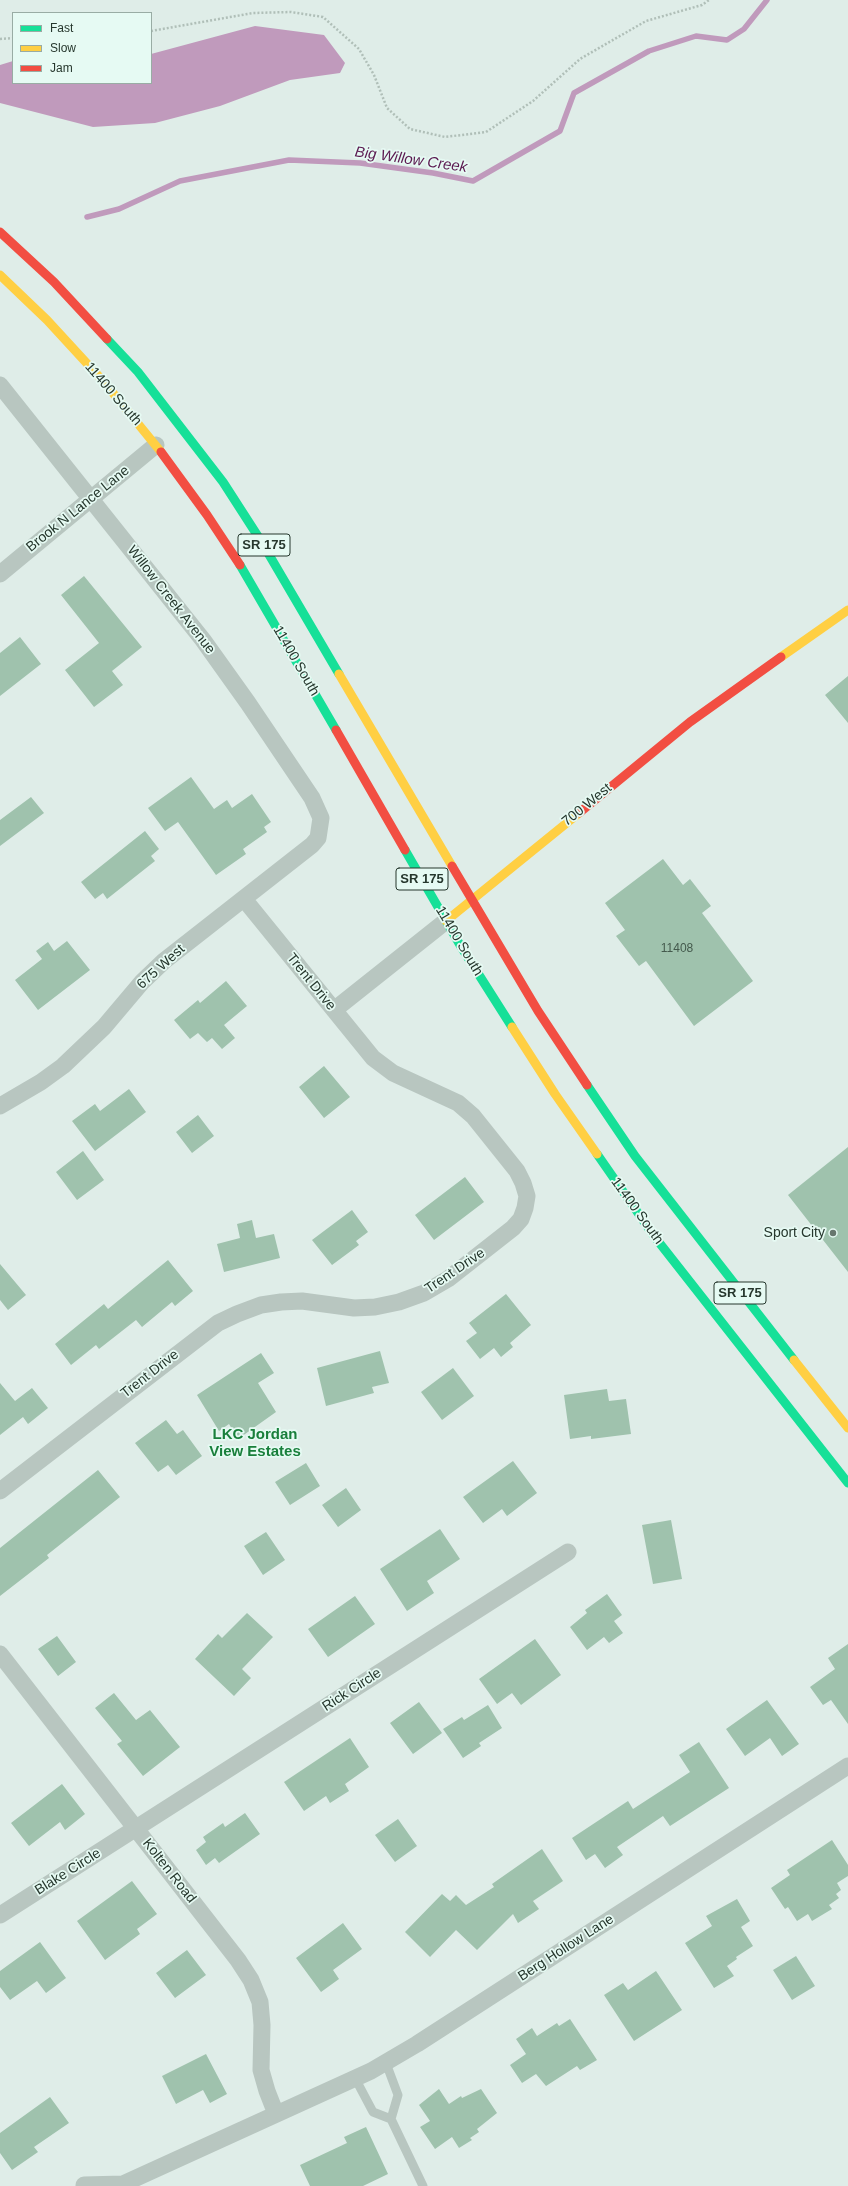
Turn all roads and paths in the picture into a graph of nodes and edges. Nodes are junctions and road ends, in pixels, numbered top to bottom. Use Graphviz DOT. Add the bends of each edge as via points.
graph roads {
  1 [pos="709,0"];
  2 [pos="152,31"];
  3 [pos="12,38"];
  4 [pos="0,39"];
  5 [pos="0,232"];
  6 [pos="0,276"];
  7 [pos="0,385"];
  8 [pos="156,445"];
  9 [pos="90,498"];
  10 [pos="0,574"];
  11 [pos="848,610"];
  12 [pos="321,828"];
  13 [pos="473,898"];
  14 [pos="244,899"];
  15 [pos="446,920"];
  16 [pos="334,1010"];
  17 [pos="0,1106"];
  18 [pos="848,1428"];
  19 [pos="848,1483"];
  20 [pos="0,1491"];
  21 [pos="568,1552"];
  22 [pos="0,1654"];
  23 [pos="848,1766"];
  24 [pos="136,1829"];
  25 [pos="0,1915"];
  26 [pos="386,2062"];
  27 [pos="355,2078"];
  28 [pos="276,2114"];
  29 [pos="391,2119"];
  30 [pos="84,2185"];
  31 [pos="423,2186"];
  1 -- 2 [label="path" via="702,5 646,21 580,59 533,101 486,132 445,137 410,129 387,108 374,75 359,48 323,17 291,12 253,13"];
  3 -- 4 [label="path"];
  5 -- 13 [label="main road, SR 175" via="54,282 138,372 223,482 261,541"];
  6 -- 8 [label="main road, 11400 South / SR 175" via="47,320 104,382"];
  7 -- 9 [label="street, Willow Creek Avenue"];
  8 -- 9 [label="street, Brook N Lance Lane"];
  8 -- 15 [label="main road, 11400 South / SR 175" via="207,515 250,581"];
  9 -- 10 [label="street, Brook N Lance Lane"];
  9 -- 12 [label="street, Willow Creek Avenue" via="203,640 248,703 312,798 321,818"];
  11 -- 13 [label="main road, 700 West" via="690,722"];
  12 -- 14 [label="street, 675 West" via="318,838 312,845"];
  13 -- 15 [label="main road, 700 West"];
  13 -- 18 [label="main road, SR 175" via="538,1011 635,1156 740,1294"];
  14 -- 16 [label="street, Trent Drive"];
  14 -- 17 [label="street, 675 West" via="158,966 104,1027 63,1066"];
  15 -- 16 [label="street, 700 West"];
  15 -- 19 [label="main road, 11400 South / SR 175" via="555,1094 650,1229"];
  16 -- 20 [label="street, Trent Drive" via="374,1058 393,1073 458,1103 481,1125 517,1170 523,1183 526,1208 521,1219 448,1279 424,1293 399,1302 354,1308 302,1301 281,1302 255,1307 218,1323"];
  21 -- 24 [label="street, Rick Circle"];
  22 -- 24 [label="street, Kolten Road"];
  23 -- 26 [label="street, Berg Hollow Lane"];
  24 -- 25 [label="street, Blake Circle"];
  24 -- 28 [label="street, Kolten Road" via="251,1980 260,2002 261,2070 266,2091"];
  26 -- 27 [label="street, Berg Hollow Lane"];
  26 -- 29 [label="lane" via="398,2095"];
  27 -- 28 [label="street, Berg Hollow Lane"];
  27 -- 29 [label="lane" via="373,2112"];
  28 -- 30 [label="street, Berg Hollow Lane" via="123,2184"];
  29 -- 31 [label="lane"];
}
